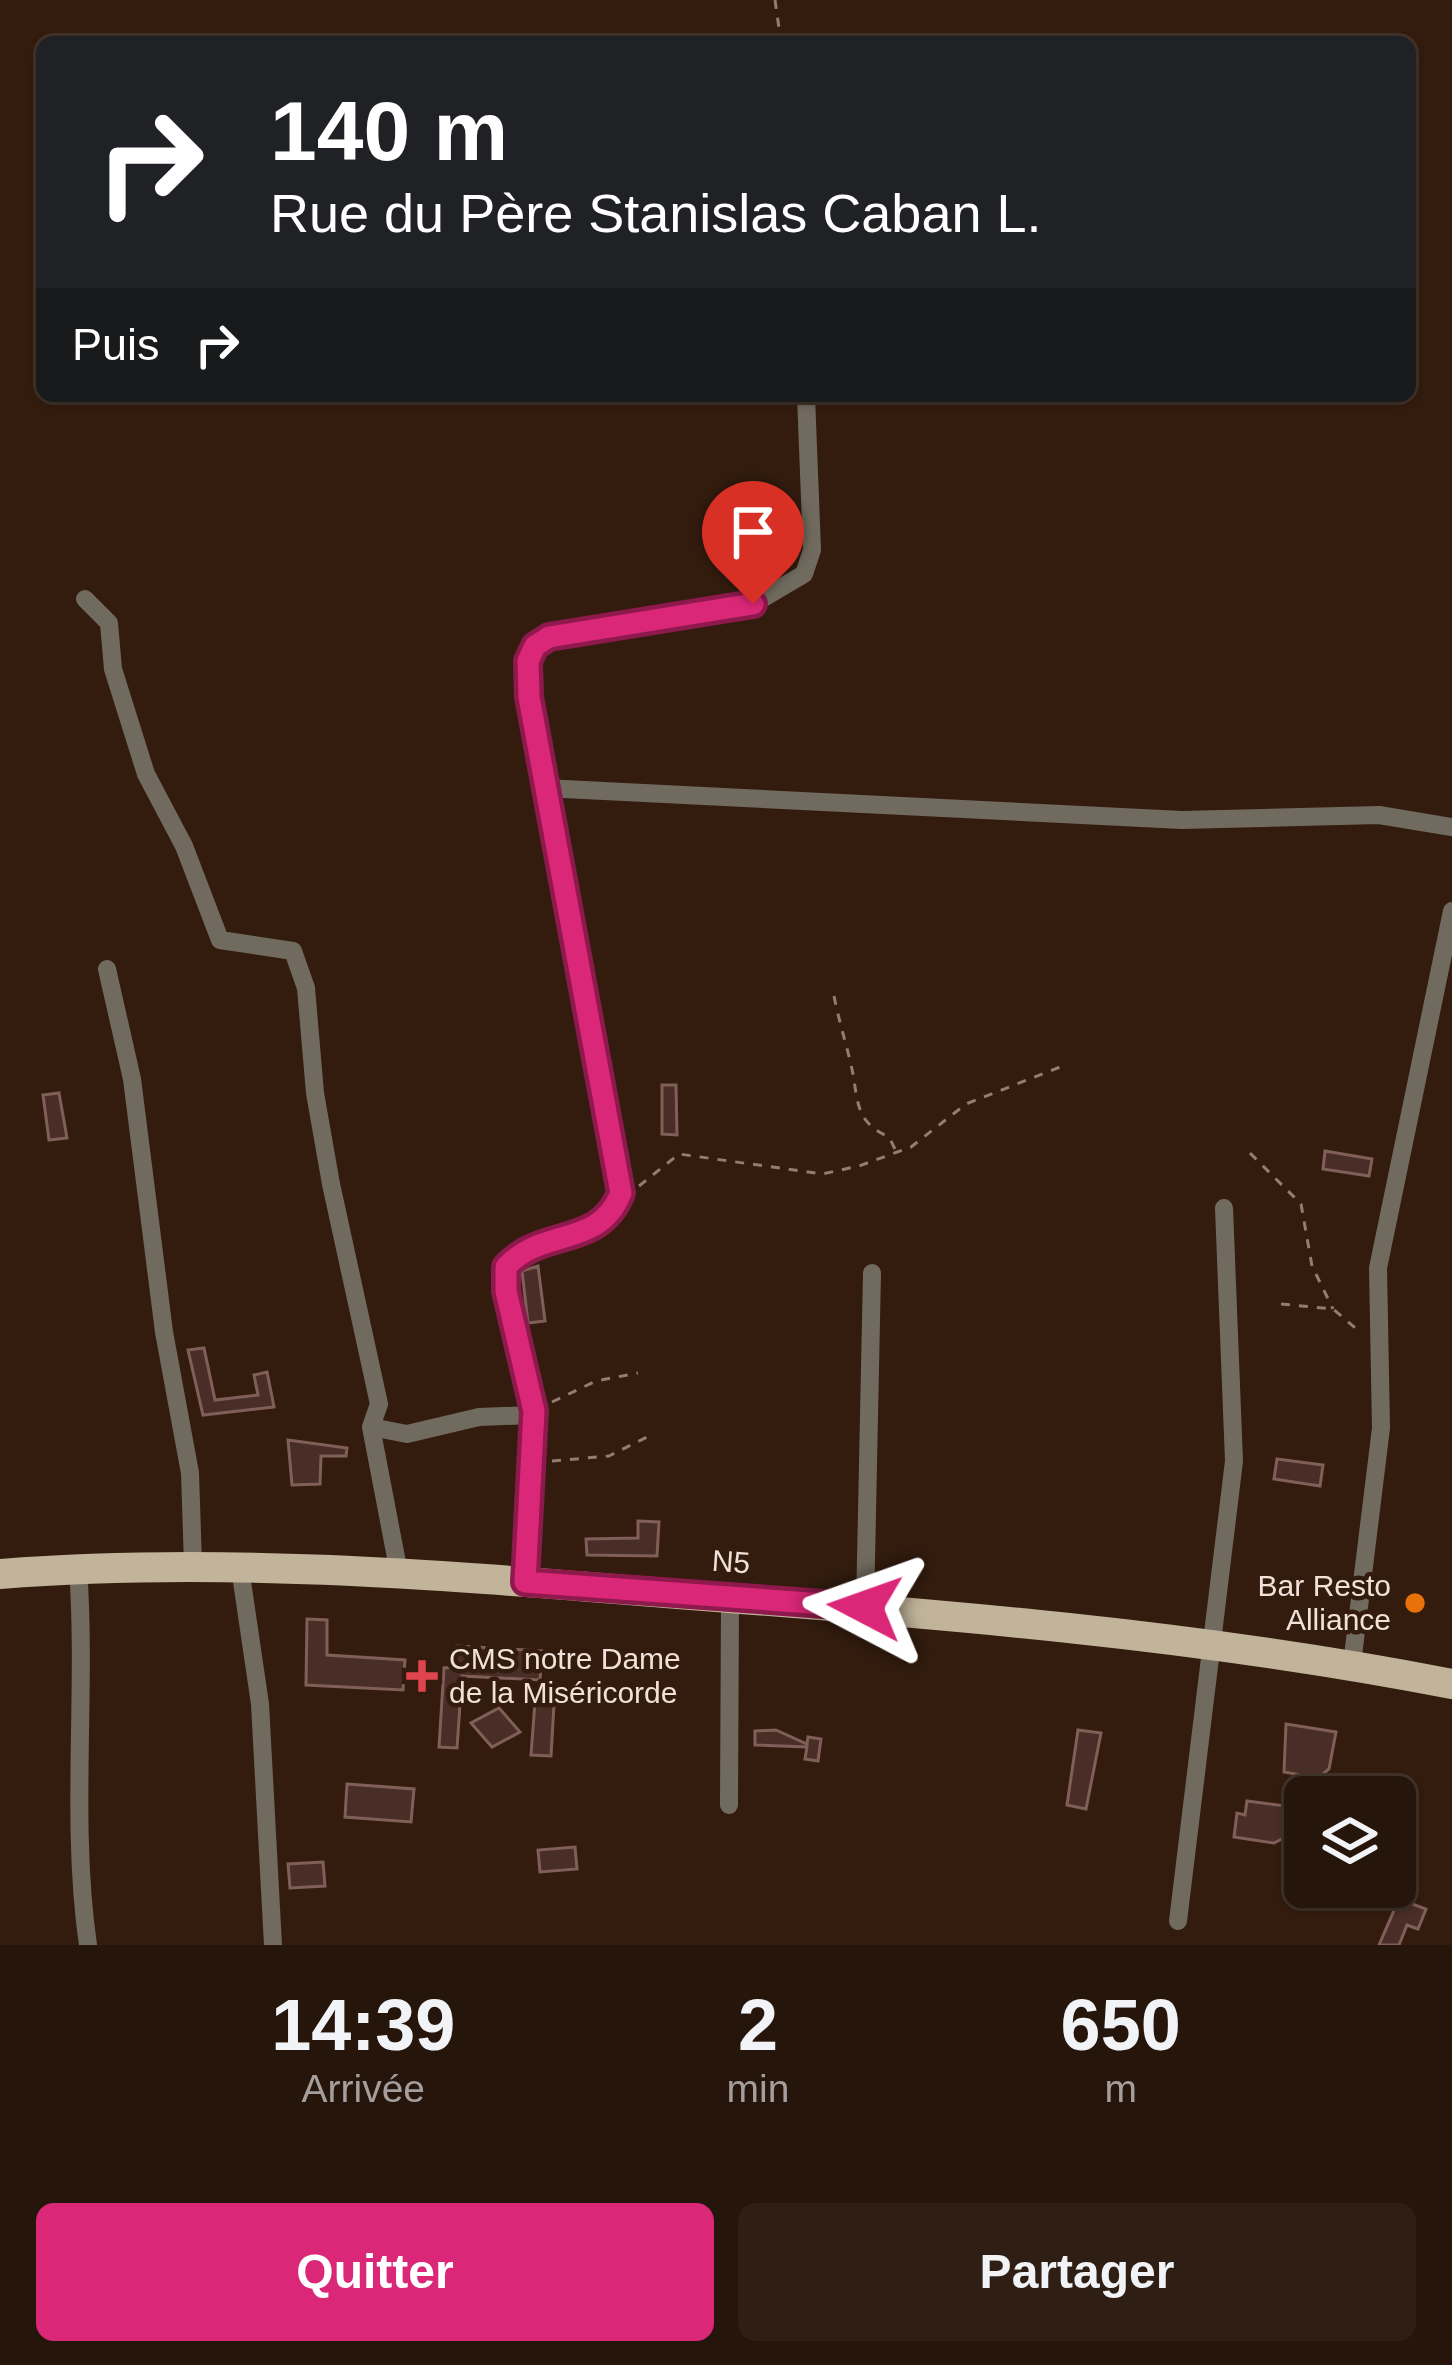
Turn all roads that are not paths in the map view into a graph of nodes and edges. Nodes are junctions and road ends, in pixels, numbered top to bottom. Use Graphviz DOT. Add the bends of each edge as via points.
graph roads {
  1 [pos="806,402"];
  2 [pos="85,599"];
  3 [pos="544,788"];
  4 [pos="1452,827"];
  5 [pos="1452,911"];
  6 [pos="107,969"];
  7 [pos="1224,1208"];
  8 [pos="872,1274"];
  9 [pos="534,1413"];
  10 [pos="371,1427"];
  11 [pos="193,1564"];
  12 [pos="78,1568"];
  13 [pos="241,1568"];
  14 [pos="0,1574"];
  15 [pos="399,1574"];
  16 [pos="525,1582"];
  17 [pos="730,1598"];
  18 [pos="865,1607"];
  19 [pos="1211,1642"];
  20 [pos="1352,1664"];
  21 [pos="1452,1684"];
  22 [pos="729,1805"];
  23 [pos="1178,1921"];
  24 [pos="88,1945"];
  25 [pos="274,1945"];
  1 -- 3 [label="street" via="812,550 804,574 753,604 549,637 535,646 529,697"];
  2 -- 10 [label="street" via="109,623 112,669 146,774 220,940 293,951 306,988 319,1116 379,1404"];
  3 -- 4 [label="street" via="1182,820 1378,815"];
  3 -- 9 [label="street" via="621,1193 612,1217 521,1250 506,1267"];
  5 -- 20 [label="street" via="1378,1268 1381,1428"];
  6 -- 11 [label="street" via="132,1079 190,1473"];
  7 -- 19 [label="street" via="1234,1461"];
  8 -- 18 [label="street"];
  9 -- 10 [label="street" via="406,1434"];
  9 -- 16 [label="street"];
  10 -- 15 [label="street"];
  11 -- 12 [label="main road, N5 / N5"];
  11 -- 13 [label="main road, N5 / N5"];
  12 -- 14 [label="main road, N5 / N5"];
  12 -- 24 [label="street" via="85,1662 80,1892"];
  13 -- 15 [label="main road, N5 / N5"];
  13 -- 25 [label="street" via="260,1704"];
  15 -- 16 [label="main road, N5 / N5"];
  16 -- 17 [label="main road, N5 / N5"];
  17 -- 18 [label="main road, N5 / N5"];
  17 -- 22 [label="street"];
  18 -- 19 [label="main road, N5 / N5"];
  19 -- 20 [label="main road, N5 / N5"];
  19 -- 23 [label="street"];
  20 -- 21 [label="main road, N5 / N5"];
}
